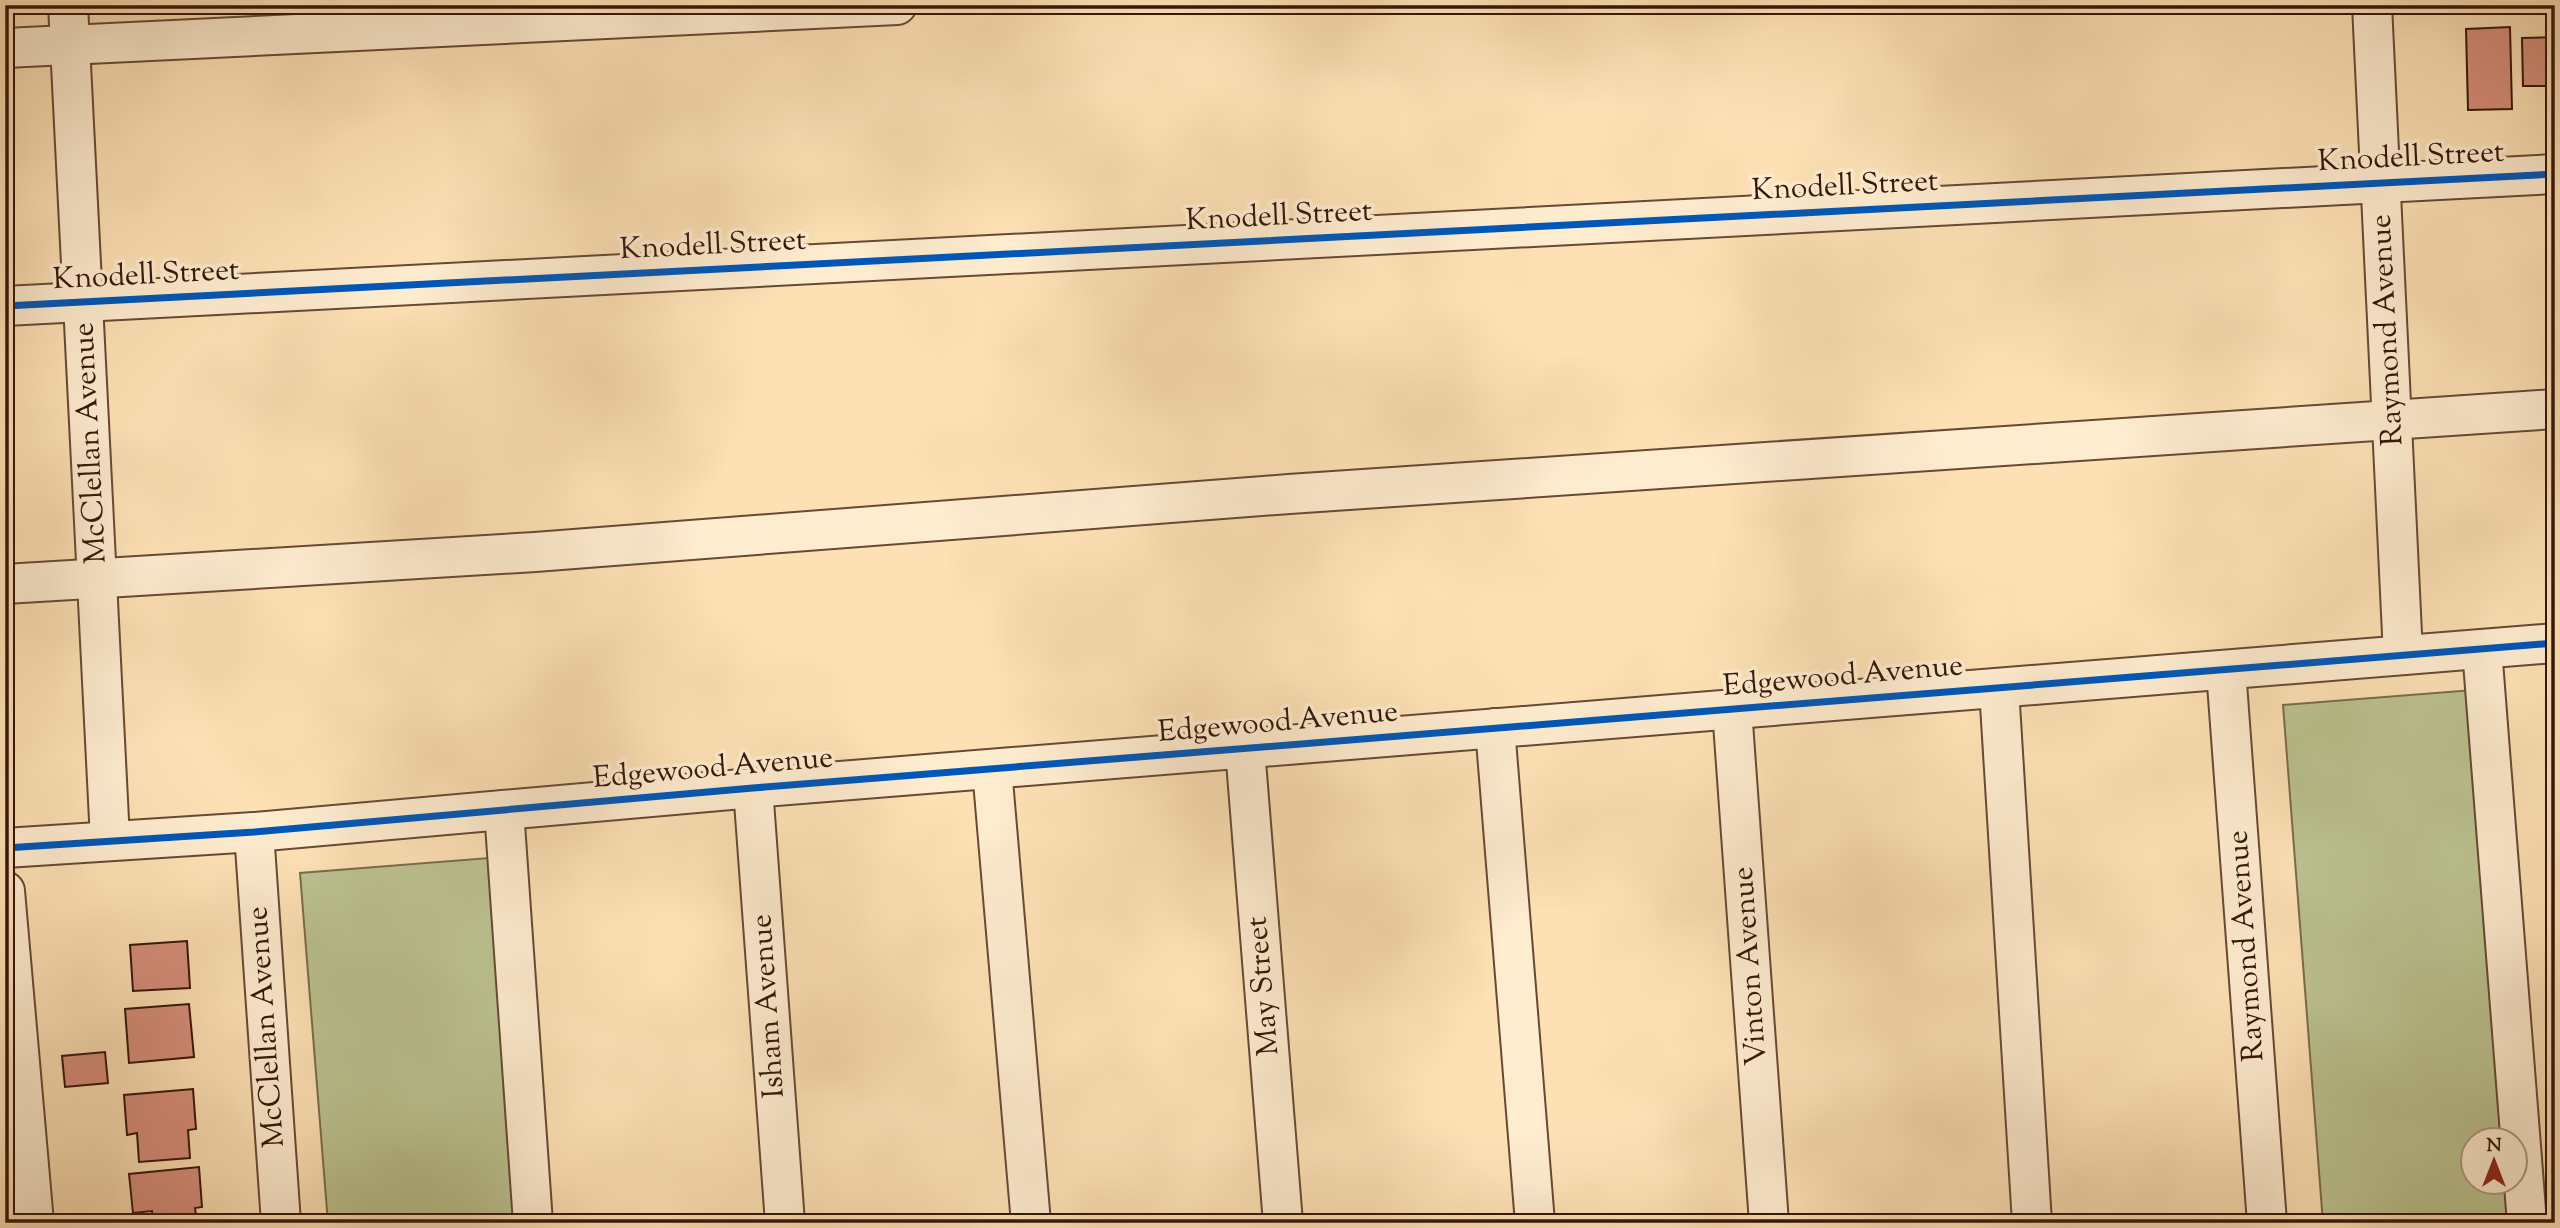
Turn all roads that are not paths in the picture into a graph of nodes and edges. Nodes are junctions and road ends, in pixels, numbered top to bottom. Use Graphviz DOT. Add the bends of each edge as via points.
graph roads {
  1 [pos="68,5"];
  2 [pos="897,5"];
  3 [pos="2372,5"];
  4 [pos="70,44"];
  5 [pos="5,48"];
  6 [pos="2555,174"];
  7 [pos="2381,182"];
  8 [pos="84,302"];
  9 [pos="5,306"];
  10 [pos="2555,409"];
  11 [pos="2392,421"];
  12 [pos="97,578"];
  13 [pos="5,583"];
  14 [pos="2555,643"];
  15 [pos="2482,649"];
  16 [pos="2403,655"];
  17 [pos="2226,670"];
  18 [pos="1999,688"];
  19 [pos="1732,709"];
  20 [pos="1495,728"];
  21 [pos="1245,748"];
  22 [pos="992,769"];
  23 [pos="753,788"];
  24 [pos="504,810"];
  25 [pos="254,831"];
  26 [pos="110,840"];
  27 [pos="5,848"];
  28 [pos="5,891"];
  29 [pos="34,1223"];
  30 [pos="281,1223"];
  31 [pos="533,1223"];
  32 [pos="785,1223"];
  33 [pos="1031,1223"];
  34 [pos="1283,1223"];
  35 [pos="1535,1223"];
  36 [pos="1769,1223"];
  37 [pos="2032,1223"];
  38 [pos="2267,1223"];
  39 [pos="2528,1223"];
  1 -- 4 [label="street, McClellan Avenue"];
  2 -- 4 [label="street"];
  3 -- 7 [label="street, Raymond Avenue"];
  4 -- 5 [label="street"];
  4 -- 8 [label="street, McClellan Avenue"];
  6 -- 7 [label="street, Knodell Street"];
  7 -- 8 [label="street, Knodell Street"];
  7 -- 11 [label="street, Raymond Avenue"];
  8 -- 9 [label="street, Knodell Street"];
  8 -- 12 [label="street, McClellan Avenue"];
  10 -- 11 [label="street"];
  11 -- 12 [label="street" via="1289,494 535,552"];
  11 -- 16 [label="street, Raymond Avenue"];
  12 -- 13 [label="street"];
  12 -- 26 [label="street, McClellan Avenue"];
  14 -- 15 [label="street, Edgewood Avenue"];
  15 -- 16 [label="street, Edgewood Avenue"];
  15 -- 39 [label="street"];
  16 -- 17 [label="street, Edgewood Avenue"];
  17 -- 18 [label="street, Edgewood Avenue"];
  17 -- 38 [label="street, Raymond Avenue"];
  18 -- 19 [label="street, Edgewood Avenue"];
  18 -- 37 [label="street"];
  19 -- 20 [label="street, Edgewood Avenue"];
  19 -- 36 [label="street, Vinton Avenue"];
  20 -- 21 [label="street, Edgewood Avenue"];
  20 -- 35 [label="street"];
  21 -- 22 [label="street, Edgewood Avenue"];
  21 -- 34 [label="street, May Street"];
  22 -- 23 [label="street, Edgewood Avenue"];
  22 -- 33 [label="street"];
  23 -- 24 [label="street, Edgewood Avenue"];
  23 -- 32 [label="street, Isham Avenue"];
  24 -- 25 [label="street, Edgewood Avenue"];
  24 -- 31 [label="street"];
  25 -- 26 [label="street, Edgewood Avenue"];
  25 -- 30 [label="street, McClellan Avenue"];
  26 -- 27 [label="street, Edgewood Avenue"];
  28 -- 29 [label="street"];
}
